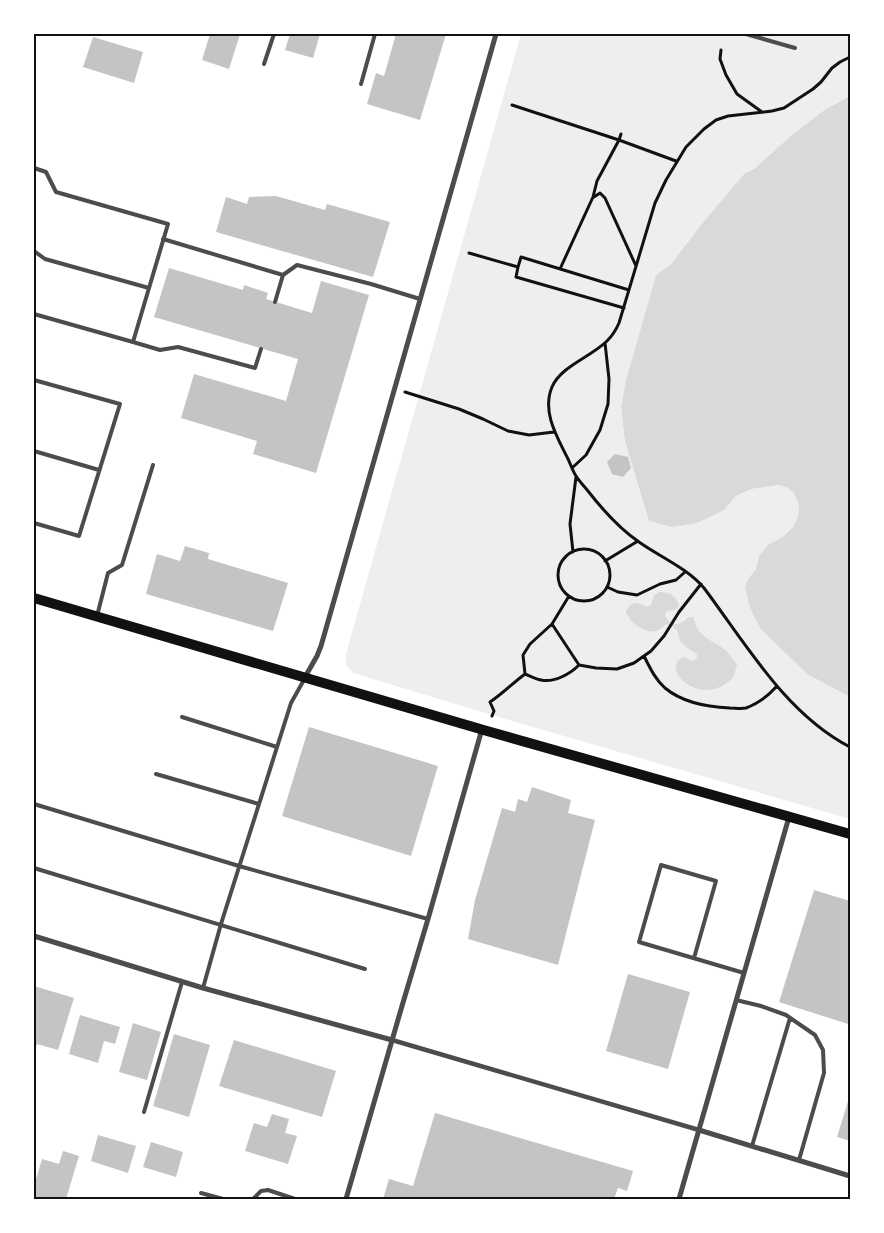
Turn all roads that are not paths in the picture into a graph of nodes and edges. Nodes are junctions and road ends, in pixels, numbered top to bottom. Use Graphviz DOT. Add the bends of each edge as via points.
graph roads {
  1 [pos="274,34"];
  2 [pos="375,34"];
  3 [pos="496,34"];
  4 [pos="746,34"];
  5 [pos="795,48"];
  6 [pos="264,64"];
  7 [pos="361,84"];
  8 [pos="34,168"];
  9 [pos="163,239"];
  10 [pos="34,251"];
  11 [pos="283,276"];
  12 [pos="149,288"];
  13 [pos="420,299"];
  14 [pos="275,302"];
  15 [pos="34,314"];
  16 [pos="133,342"];
  17 [pos="261,349"];
  18 [pos="34,380"];
  19 [pos="34,451"];
  20 [pos="153,465"];
  21 [pos="99,470"];
  22 [pos="34,523"];
  23 [pos="34,598"];
  24 [pos="97,616"];
  25 [pos="305,678"];
  26 [pos="182,717"];
  27 [pos="484,730"];
  28 [pos="277,747"];
  29 [pos="156,774"];
  30 [pos="34,804"];
  31 [pos="259,804"];
  32 [pos="789,816"];
  33 [pos="850,834"];
  34 [pos="239,866"];
  35 [pos="34,868"];
  36 [pos="428,919"];
  37 [pos="221,924"];
  38 [pos="34,936"];
  39 [pos="694,958"];
  40 [pos="365,969"];
  41 [pos="744,973"];
  42 [pos="182,982"];
  43 [pos="203,988"];
  44 [pos="736,1000"];
  45 [pos="790,1018"];
  46 [pos="392,1040"];
  47 [pos="144,1112"];
  48 [pos="699,1130"];
  49 [pos="752,1146"];
  50 [pos="800,1160"];
  51 [pos="850,1176"];
  52 [pos="201,1193"];
  53 [pos="223,1199"];
  54 [pos="253,1199"];
  55 [pos="295,1199"];
  56 [pos="346,1199"];
  57 [pos="679,1199"];
  1 -- 6 [label="lane"];
  2 -- 7 [label="lane"];
  3 -- 13 [label="street"];
  4 -- 5 [label="lane"];
  8 -- 9 [label="lane" via="46,172 56,192 168,224"];
  9 -- 11 [label="lane"];
  9 -- 12 [label="lane"];
  10 -- 12 [label="lane" via="45,259"];
  11 -- 13 [label="lane" via="297,265"];
  11 -- 14 [label="lane"];
  12 -- 16 [label="lane"];
  13 -- 25 [label="street" via="321,646"];
  15 -- 16 [label="lane"];
  16 -- 17 [label="lane" via="160,350 178,347 255,368"];
  18 -- 21 [label="lane" via="120,404"];
  19 -- 21 [label="lane"];
  20 -- 24 [label="lane" via="122,565 108,573"];
  21 -- 22 [label="lane" via="78,536"];
  23 -- 24 [label="main road"];
  24 -- 25 [label="main road"];
  25 -- 27 [label="main road"];
  25 -- 28 [label="lane" via="291,703"];
  26 -- 28 [label="lane"];
  27 -- 32 [label="main road"];
  27 -- 36 [label="street"];
  28 -- 31 [label="lane"];
  29 -- 31 [label="lane"];
  30 -- 34 [label="lane"];
  31 -- 34 [label="lane"];
  32 -- 33 [label="main road"];
  32 -- 41 [label="street"];
  34 -- 36 [label="lane"];
  34 -- 37 [label="lane"];
  35 -- 37 [label="lane"];
  36 -- 46 [label="street"];
  37 -- 40 [label="lane"];
  37 -- 43 [label="lane"];
  38 -- 42 [label="street"];
  39 -- 39 [label="lane" via="639,942 661,865 716,881"];
  39 -- 41 [label="lane"];
  41 -- 44 [label="street"];
  42 -- 43 [label="street"];
  42 -- 47 [label="lane"];
  43 -- 46 [label="street"];
  44 -- 45 [label="lane" via="762,1006"];
  44 -- 48 [label="street"];
  45 -- 49 [label="lane"];
  45 -- 50 [label="lane" via="815,1036 824,1050 824,1073"];
  46 -- 48 [label="street"];
  46 -- 56 [label="street"];
  48 -- 49 [label="street"];
  48 -- 57 [label="street"];
  49 -- 50 [label="street"];
  50 -- 51 [label="street"];
  52 -- 53 [label="lane"];
  54 -- 55 [label="lane" via="261,1191 268,1190"];
}
